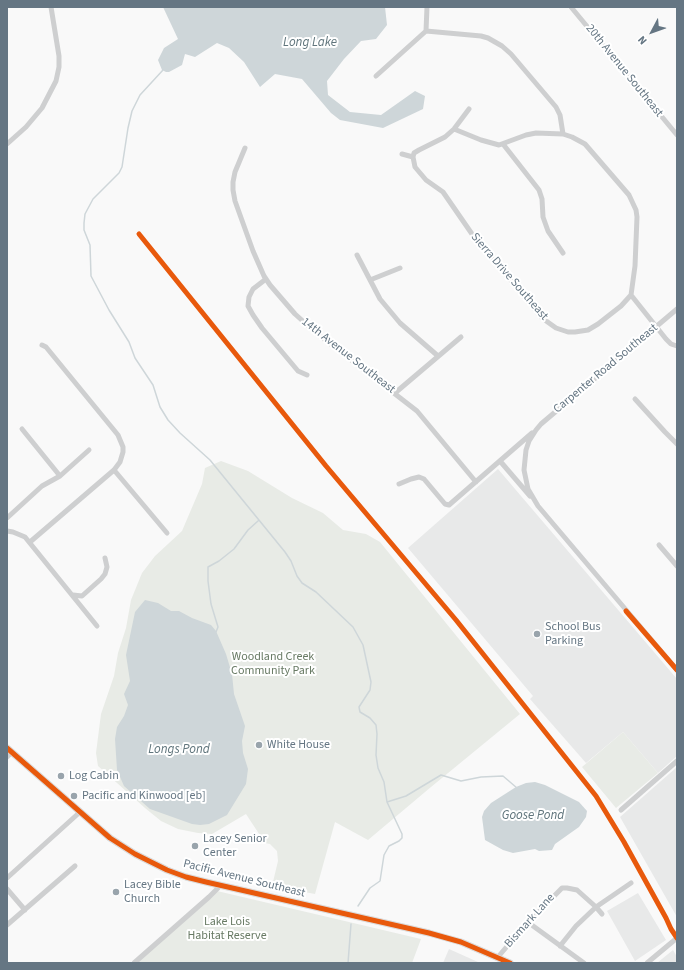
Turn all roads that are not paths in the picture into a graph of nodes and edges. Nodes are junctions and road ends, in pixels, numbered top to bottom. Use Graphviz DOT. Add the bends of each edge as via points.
graph roads {
  1 [pos="51,7"];
  2 [pos="427,7"];
  3 [pos="571,7"];
  4 [pos="426,31"];
  5 [pos="376,76"];
  6 [pos="469,109"];
  7 [pos="454,130"];
  8 [pos="563,134"];
  9 [pos="677,135"];
  10 [pos="8,140"];
  11 [pos="502,144"];
  12 [pos="245,148"];
  13 [pos="402,154"];
  14 [pos="412,157"];
  15 [pos="563,253"];
  16 [pos="357,255"];
  17 [pos="400,268"];
  18 [pos="266,279"];
  19 [pos="370,280"];
  20 [pos="631,295"];
  21 [pos="677,309"];
  22 [pos="656,327"];
  23 [pos="461,338"];
  24 [pos="42,345"];
  25 [pos="677,346"];
  26 [pos="438,356"];
  27 [pos="307,375"];
  28 [pos="395,393"];
  29 [pos="635,398"];
  30 [pos="22,430"];
  31 [pos="536,430"];
  32 [pos="677,444"];
  33 [pos="89,450"];
  34 [pos="500,462"];
  35 [pos="114,470"];
  36 [pos="60,476"];
  37 [pos="476,482"];
  38 [pos="399,484"];
  39 [pos="538,506"];
  40 [pos="7,518"];
  41 [pos="7,531"];
  42 [pos="167,533"];
  43 [pos="30,542"];
  44 [pos="659,545"];
  45 [pos="105,558"];
  46 [pos="677,566"];
  47 [pos="74,595"];
  48 [pos="97,626"];
  49 [pos="677,670"];
  50 [pos="9,750"];
  51 [pos="7,757"];
  52 [pos="677,761"];
  53 [pos="621,810"];
  54 [pos="80,812"];
  55 [pos="75,866"];
  56 [pos="7,878"];
  57 [pos="631,883"];
  58 [pos="221,885"];
  59 [pos="7,889"];
  60 [pos="596,907"];
  61 [pos="25,910"];
  62 [pos="602,914"];
  63 [pos="529,923"];
  64 [pos="7,925"];
  65 [pos="677,938"];
  66 [pos="560,946"];
  67 [pos="498,957"];
  68 [pos="134,963"];
  69 [pos="510,963"];
  70 [pos="584,963"];
  71 [pos="647,963"];
  1 -- 10 [label="street" via="59,56 56,81 42,108 26,127"];
  2 -- 4 [label="street"];
  3 -- 9 [label="street, 20th Avenue Southeast"];
  4 -- 5 [label="street"];
  4 -- 8 [label="street" via="481,36 502,46 556,107"];
  6 -- 7 [label="street"];
  7 -- 11 [label="street" via="481,140"];
  7 -- 14 [label="street" via="414,153"];
  8 -- 11 [label="street" via="536,133"];
  8 -- 20 [label="street" via="585,144 632,201 637,217"];
  11 -- 15 [label="street" via="539,190 542,217"];
  12 -- 18 [label="street, 14th Avenue Southeast" via="235,172 233,190 253,251"];
  13 -- 14 [label="street"];
  14 -- 20 [label="street, Sierra Drive Southeast" via="415,167 426,180 443,192 472,234 542,318 549,323 568,332 588,330 621,306"];
  16 -- 19 [label="street"];
  17 -- 19 [label="street"];
  18 -- 27 [label="street" via="253,289 248,306 298,371"];
  18 -- 28 [label="street, 14th Avenue Southeast" via="282,300 315,332"];
  19 -- 26 [label="street" via="380,300 400,323"];
  20 -- 22 [label="street"];
  21 -- 22 [label="street, Carpenter Road Southeast"];
  22 -- 25 [label="street" via="671,344"];
  22 -- 31 [label="street, Carpenter Road Southeast"];
  23 -- 26 [label="street"];
  24 -- 35 [label="street" via="118,435 123,452"];
  26 -- 28 [label="street"];
  28 -- 37 [label="street, 14th Avenue Southeast" via="417,411"];
  29 -- 32 [label="street"];
  30 -- 36 [label="street"];
  31 -- 34 [label="street, Carpenter Road Southeast"];
  31 -- 39 [label="street, Carpenter Road Southeast" via="526,450 524,470 528,489"];
  33 -- 36 [label="street"];
  34 -- 37 [label="street, Carpenter Road Southeast"];
  34 -- 39 [label="street, Carpenter Road Southeast"];
  35 -- 42 [label="street"];
  35 -- 43 [label="street"];
  36 -- 40 [label="street" via="42,486"];
  37 -- 38 [label="street, Carpenter Road Southeast" via="449,505 445,504 424,479 419,477"];
  39 -- 49 [label="street, Carpenter Road Southeast"];
  41 -- 43 [label="street" via="19,534"];
  43 -- 47 [label="street"];
  44 -- 46 [label="street"];
  45 -- 47 [label="street" via="107,568 101,579 82,596"];
  47 -- 48 [label="street"];
  50 -- 51 [label="street"];
  50 -- 54 [label="main road, Pacific Avenue Southeast"];
  52 -- 53 [label="street"];
  54 -- 56 [label="street"];
  54 -- 58 [label="main road, Pacific Avenue Southeast" via="110,838 147,861 186,877"];
  55 -- 61 [label="street"];
  57 -- 60 [label="street"];
  58 -- 67 [label="main road, Pacific Avenue Southeast" via="429,933 461,942"];
  58 -- 68 [label="street"];
  59 -- 61 [label="street"];
  60 -- 62 [label="street, Bismark Lane"];
  60 -- 63 [label="street, Bismark Lane" via="577,890 562,888"];
  60 -- 66 [label="street"];
  61 -- 64 [label="street"];
  63 -- 66 [label="street"];
  63 -- 67 [label="street, Bismark Lane"];
  65 -- 71 [label="street"];
  66 -- 70 [label="street"];
  67 -- 69 [label="main road, Pacific Avenue Southeast"];
}
